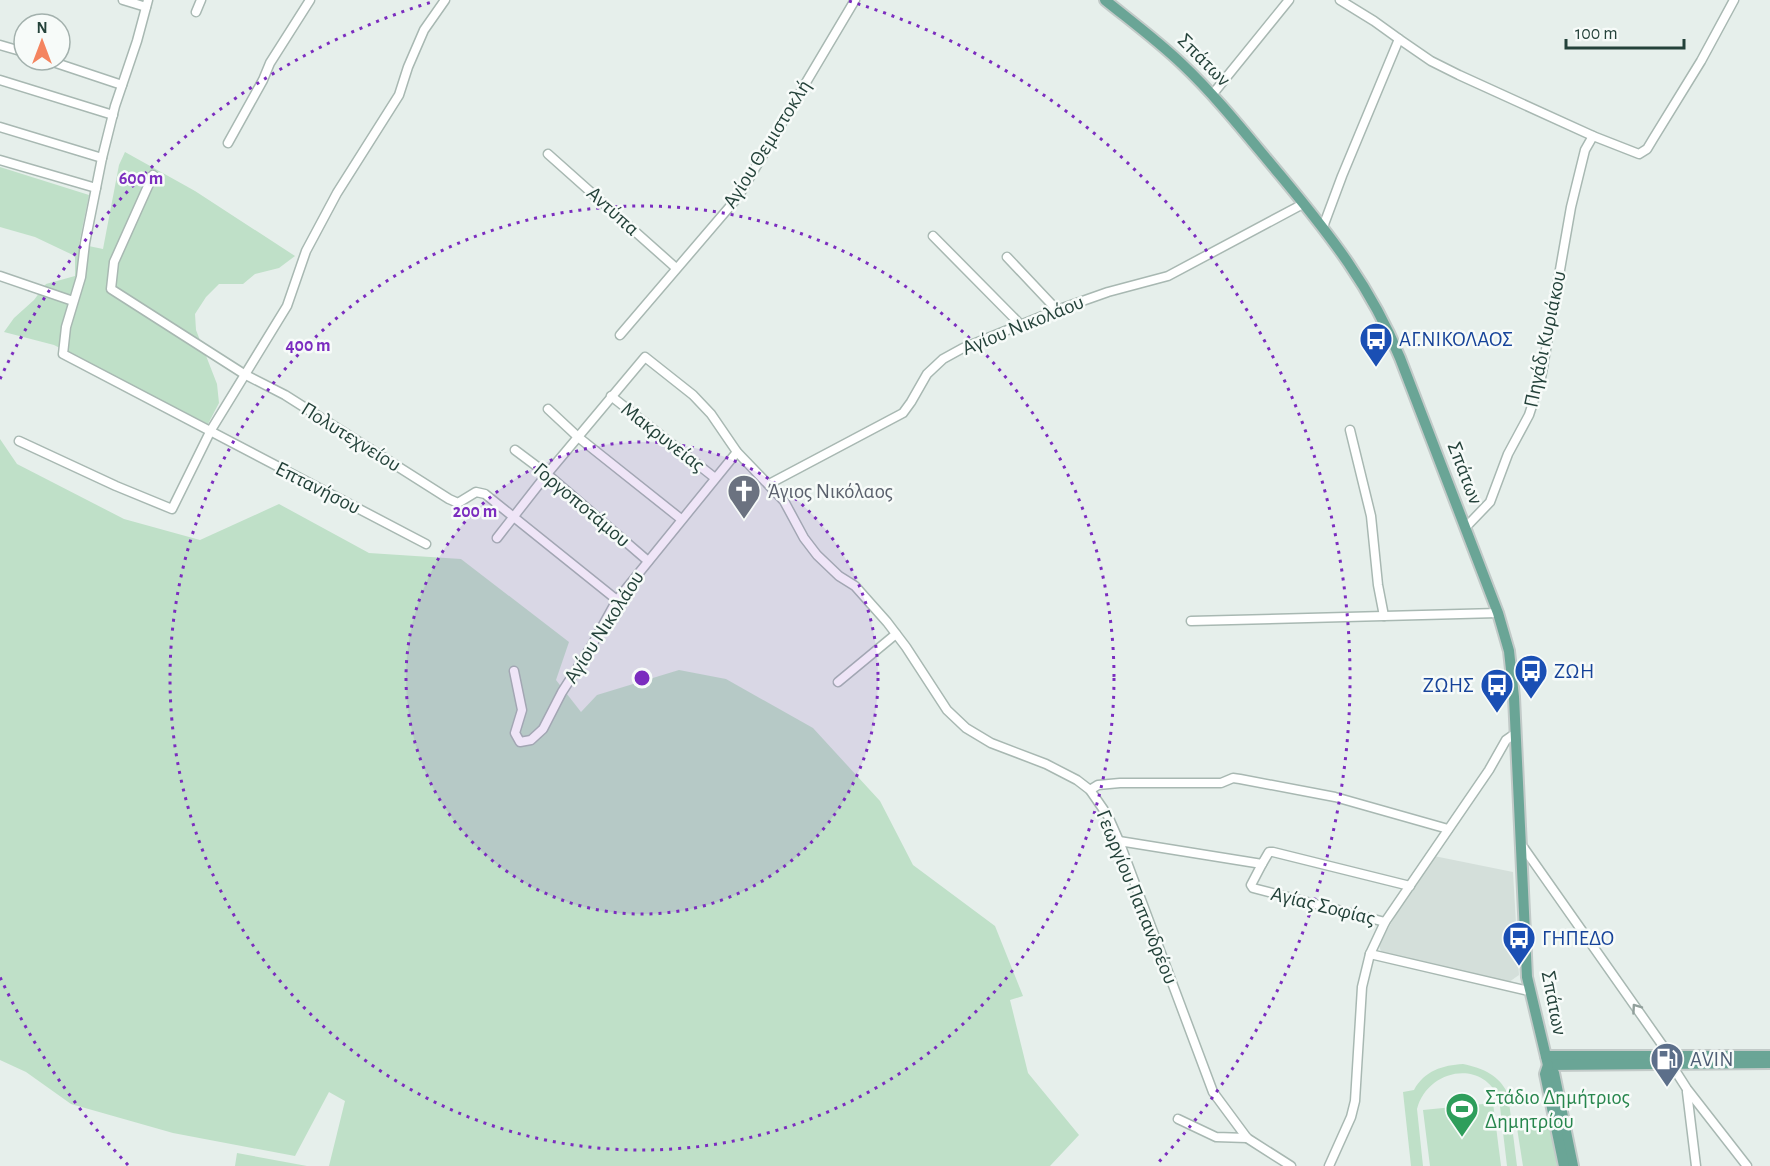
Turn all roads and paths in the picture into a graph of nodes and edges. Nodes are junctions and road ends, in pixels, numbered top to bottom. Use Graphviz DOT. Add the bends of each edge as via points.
graph roads {
  1 [pos="123,0"];
  2 [pos="201,0"];
  3 [pos="310,0"];
  4 [pos="445,0"];
  5 [pos="855,0"];
  6 [pos="1289,0"];
  7 [pos="1340,0"];
  8 [pos="1734,0"];
  9 [pos="1108,1"];
  10 [pos="147,3"];
  11 [pos="196,12"];
  12 [pos="1399,39"];
  13 [pos="72,68"];
  14 [pos="0,80"];
  15 [pos="122,85"];
  16 [pos="1212,95"];
  17 [pos="113,115"];
  18 [pos="0,127"];
  19 [pos="1593,136"];
  20 [pos="228,143"];
  21 [pos="548,154"];
  22 [pos="102,158"];
  23 [pos="0,160"];
  24 [pos="153,175"];
  25 [pos="96,188"];
  26 [pos="1304,204"];
  27 [pos="1323,227"];
  28 [pos="933,236"];
  29 [pos="1007,257"];
  30 [pos="676,268"];
  31 [pos="0,276"];
  32 [pos="73,301"];
  33 [pos="1057,309"];
  34 [pos="1021,325"];
  35 [pos="620,335"];
  36 [pos="244,374"];
  37 [pos="611,396"];
  38 [pos="548,410"];
  39 [pos="211,430"];
  40 [pos="1350,430"];
  41 [pos="578,437"];
  42 [pos="19,441"];
  43 [pos="515,450"];
  44 [pos="737,452"];
  45 [pos="547,474"];
  46 [pos="715,478"];
  47 [pos="769,484"];
  48 [pos="514,517"];
  49 [pos="681,519"];
  50 [pos="1465,528"];
  51 [pos="496,538"];
  52 [pos="426,544"];
  53 [pos="648,561"];
  54 [pos="617,600"];
  55 [pos="1498,613"];
  56 [pos="1384,616"];
  57 [pos="1191,621"];
  58 [pos="896,634"];
  59 [pos="514,671"];
  60 [pos="838,682"];
  61 [pos="1516,733"];
  62 [pos="1090,790"];
  63 [pos="1448,829"];
  64 [pos="1119,841"];
  65 [pos="1521,844"];
  66 [pos="1262,864"];
  67 [pos="1410,886"];
  68 [pos="1385,922"];
  69 [pos="1370,954"];
  70 [pos="1530,991"];
  71 [pos="1770,1056"];
  72 [pos="1671,1060"];
  73 [pos="1547,1061"];
  74 [pos="1770,1063"];
  75 [pos="1687,1089"];
  76 [pos="1178,1119"];
  77 [pos="1247,1138"];
  78 [pos="1292,1166"];
  79 [pos="1329,1166"];
  80 [pos="1564,1166"];
  81 [pos="1573,1166"];
  82 [pos="1695,1166"];
  83 [pos="1747,1166"];
  1 -- 10 [label="street"];
  2 -- 11 [label="street"];
  3 -- 20 [label="street" via="270,63"];
  4 -- 36 [label="street" via="424,30 399,95 336,193 306,251 287,306"];
  5 -- 30 [label="street, Αγίου Θεμιστοκλή" via="738,197"];
  6 -- 16 [label="street"];
  7 -- 12 [label="street"];
  8 -- 19 [label="street" via="1647,149 1639,154"];
  9 -- 16 [label="main road, Σπάτων"];
  10 -- 15 [label="street"];
  12 -- 19 [label="street" via="1459,75"];
  12 -- 27 [label="street"];
  13 -- 15 [label="street"];
  14 -- 17 [label="street"];
  15 -- 17 [label="street"];
  16 -- 26 [label="main road, Σπάτων"];
  17 -- 22 [label="street"];
  18 -- 22 [label="street"];
  19 -- 50 [label="street, Πηγάδι Κυριάκου" via="1585,150 1571,207 1541,378 1529,415 1508,454 1490,502"];
  21 -- 30 [label="street, Αντύπα"];
  22 -- 25 [label="street"];
  23 -- 25 [label="street"];
  24 -- 36 [label="street, Πολυτεχνείου" via="114,262 111,289"];
  25 -- 32 [label="street" via="81,277"];
  26 -- 27 [label="main road, Σπάτων"];
  26 -- 33 [label="street, Αγίου Νικολάου" via="1168,276"];
  27 -- 50 [label="main road, Σπάτων" via="1386,323"];
  28 -- 34 [label="street"];
  29 -- 33 [label="street"];
  30 -- 35 [label="street, Αγίου Θεμιστοκλή"];
  31 -- 32 [label="street"];
  32 -- 39 [label="street, Επτανήσου" via="63,354"];
  33 -- 34 [label="street, Αγίου Νικολάου"];
  34 -- 47 [label="street, Αγίου Νικολάου" via="943,359 927,374 903,413"];
  36 -- 39 [label="street"];
  36 -- 48 [label="street, Πολυτεχνείου" via="285,395 458,503 476,492 485,494"];
  37 -- 41 [label="street"];
  37 -- 44 [label="street, Γεωργίου Παπανδρέου" via="645,357 693,395"];
  37 -- 46 [label="street, Μακρυνείας"];
  38 -- 41 [label="street"];
  39 -- 42 [label="street" via="172,509"];
  39 -- 52 [label="street, Επτανήσου"];
  40 -- 56 [label="street" via="1371,516"];
  41 -- 45 [label="street"];
  41 -- 49 [label="street"];
  43 -- 45 [label="street, Γοργοποτάμου"];
  44 -- 46 [label="street, Αγίου Νικολάου"];
  44 -- 47 [label="street, Γεωργίου Παπανδρέου"];
  45 -- 48 [label="street"];
  45 -- 53 [label="street, Γοργοποτάμου"];
  46 -- 49 [label="street, Αγίου Νικολάου"];
  47 -- 58 [label="street, Γεωργίου Παπανδρέου" via="817,555 855,586"];
  48 -- 51 [label="street"];
  48 -- 54 [label="street"];
  49 -- 53 [label="street, Αγίου Νικολάου"];
  50 -- 55 [label="main road, Σπάτων"];
  53 -- 54 [label="street, Αγίου Νικολάου"];
  54 -- 59 [label="street, Αγίου Νικολάου" via="543,729 531,740 520,742 515,733 522,710"];
  55 -- 56 [label="street"];
  55 -- 61 [label="main road, Σπάτων" via="1509,651"];
  56 -- 57 [label="street"];
  58 -- 60 [label="street"];
  58 -- 62 [label="street, Γεωργίου Παπανδρέου" via="947,710 966,728 992,743 1046,764"];
  61 -- 63 [label="street" via="1506,740"];
  61 -- 65 [label="main road, Σπάτων"];
  62 -- 63 [label="street" via="1098,785 1120,783 1221,783 1233,778 1335,797"];
  62 -- 64 [label="street, Γεωργίου Παπανδρέου"];
  63 -- 67 [label="street"];
  64 -- 66 [label="street"];
  64 -- 77 [label="street, Γεωργίου Παπανδρέου" via="1213,1092"];
  65 -- 70 [label="main road, Σπάτων"];
  72 -- 65 [label="street, one-way"];
  66 -- 67 [label="street" via="1273,852"];
  66 -- 68 [label="street, Αγίας Σοφίας" via="1253,888"];
  67 -- 68 [label="street"];
  68 -- 69 [label="street"];
  69 -- 70 [label="street"];
  69 -- 79 [label="street" via="1362,987 1352,1117"];
  70 -- 73 [label="main road, Σπάτων"];
  71 -- 72 [label="main road"];
  72 -- 73 [label="main road"];
  72 -- 74 [label="main road"];
  72 -- 75 [label="street"];
  73 -- 80 [label="main road" via="1545,1074"];
  73 -- 81 [label="main road" via="1554,1073"];
  75 -- 82 [label="street"];
  75 -- 83 [label="street"];
  76 -- 77 [label="street" via="1216,1137"];
  77 -- 78 [label="street, Γεωργίου Παπανδρέου"];
}
